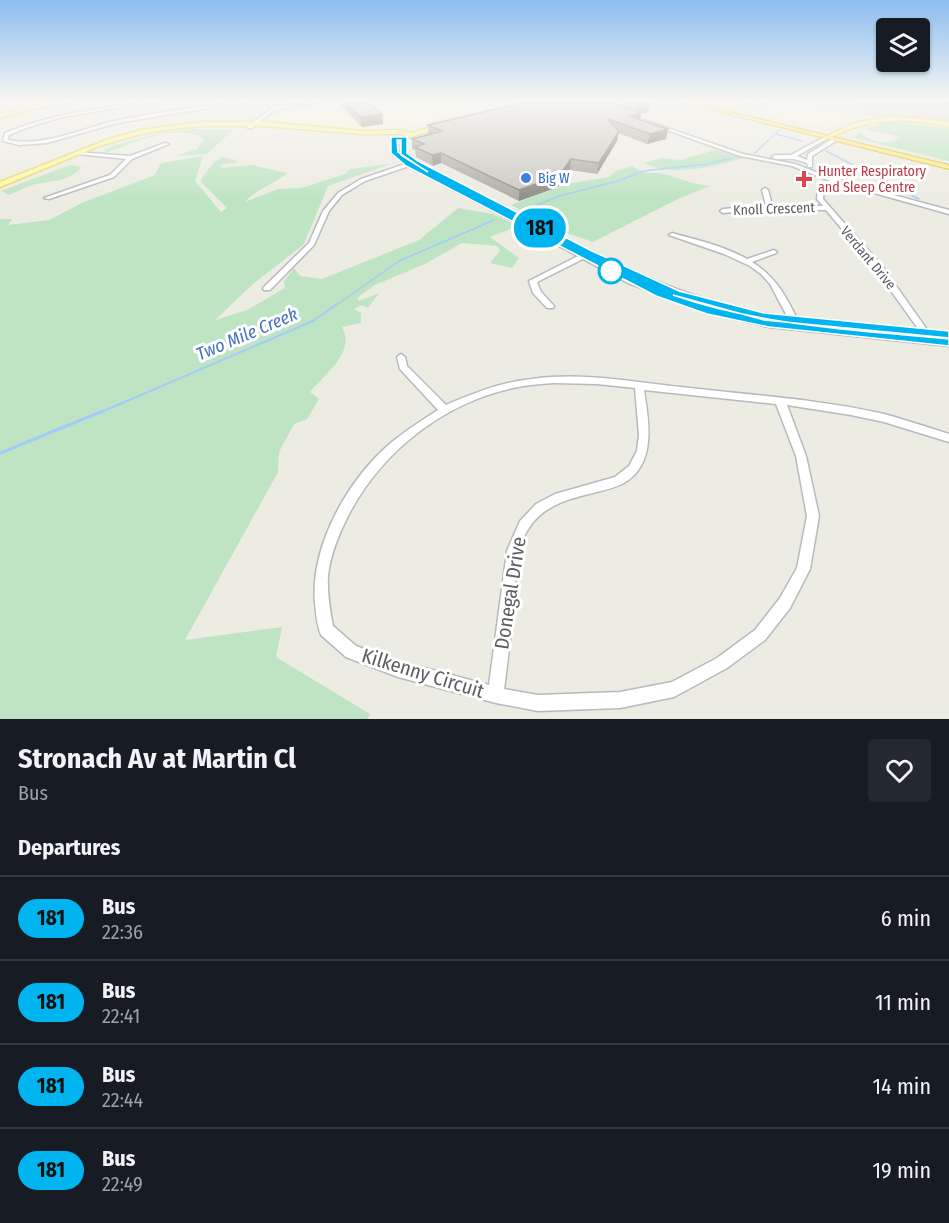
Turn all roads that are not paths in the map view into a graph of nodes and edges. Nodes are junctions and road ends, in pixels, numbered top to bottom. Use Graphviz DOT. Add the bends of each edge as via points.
graph roads {
  1 [pos="7,135"];
  2 [pos="71,135"];
  3 [pos="145,135"];
  4 [pos="379,135"];
  5 [pos="405,135"];
  6 [pos="686,135"];
  7 [pos="690,135"];
  8 [pos="800,135"];
  9 [pos="823,135"];
  10 [pos="836,135"];
  11 [pos="839,135"];
  12 [pos="849,135"];
  13 [pos="399,136"];
  14 [pos="832,137"];
  15 [pos="816,139"];
  16 [pos="167,144"];
  17 [pos="874,146"];
  18 [pos="82,153"];
  19 [pos="788,157"];
  20 [pos="130,158"];
  21 [pos="412,163"];
  22 [pos="809,163"];
  23 [pos="791,164"];
  24 [pos="949,165"];
  25 [pos="835,180"];
  26 [pos="1,186"];
  27 [pos="765,190"];
  28 [pos="47,198"];
  29 [pos="769,207"];
  30 [pos="825,208"];
  31 [pos="723,211"];
  32 [pos="949,212"];
  33 [pos="672,235"];
  34 [pos="774,252"];
  35 [pos="586,255"];
  36 [pos="747,261"];
  37 [pos="267,288"];
  38 [pos="550,306"];
  39 [pos="795,324"];
  40 [pos="925,333"];
  41 [pos="949,335"];
  42 [pos="930,340"];
  43 [pos="949,343"];
  44 [pos="401,357"];
  45 [pos="639,386"];
  46 [pos="780,401"];
  47 [pos="443,409"];
  48 [pos="949,438"];
  49 [pos="496,695"];
  1 -- 2 [label="street" via="5,141 37,142"];
  3 -- 18 [label="main road"];
  4 -- 13 [label="main road"];
  5 -- 13 [label="main road"];
  6 -- 23 [label="street" via="742,155"];
  7 -- 19 [label="street" via="747,154"];
  8 -- 15 [label="highway"];
  9 -- 14 [label="highway"];
  10 -- 14 [label="main road"];
  11 -- 14 [label="main road"];
  12 -- 17 [label="highway"];
  13 -- 21 [label="street" via="394,153"];
  14 -- 15 [label="highway"];
  14 -- 17 [label="highway"];
  14 -- 22 [label="street" via="810,155"];
  14 -- 24 [label="highway"];
  15 -- 19 [label="street"];
  16 -- 20 [label="street"];
  17 -- 24 [label="highway"];
  18 -- 20 [label="street"];
  18 -- 26 [label="main road"];
  19 -- 22 [label="street"];
  19 -- 23 [label="street" via="782,159"];
  20 -- 28 [label="street" via="112,176"];
  21 -- 35 [label="street"];
  21 -- 37 [label="street" via="363,180 340,195 326,211 312,244"];
  22 -- 23 [label="street"];
  22 -- 25 [label="street"];
  23 -- 25 [label="street"];
  25 -- 30 [label="street" via="819,194"];
  25 -- 32 [label="street"];
  27 -- 29 [label="street"];
  29 -- 30 [label="street, Knoll Crescent"];
  29 -- 31 [label="street, Knoll Crescent"];
  30 -- 40 [label="street, Verdant Drive" via="879,268"];
  33 -- 36 [label="street"];
  34 -- 36 [label="street"];
  35 -- 38 [label="street" via="533,281 537,293"];
  35 -- 39 [label="street" via="651,291 710,312"];
  36 -- 39 [label="street" via="772,281"];
  39 -- 40 [label="street"];
  39 -- 42 [label="street"];
  40 -- 41 [label="street"];
  40 -- 42 [label="street, Verdant Drive"];
  42 -- 43 [label="street"];
  44 -- 47 [label="street" via="403,367"];
  45 -- 46 [label="street, Kilkenny Circuit"];
  45 -- 47 [label="street, Kilkenny Circuit" via="554,380 513,385"];
  45 -- 49 [label="street, Donegal Drive" via="644,434 641,454 631,470 611,484 550,500 531,513 518,531"];
  46 -- 48 [label="street, Kilkenny Circuit" via="852,409"];
  46 -- 49 [label="street, Kilkenny Circuit" via="801,456 813,516 803,569 785,603 760,635 722,663 674,688 597,701 538,703"];
  47 -- 49 [label="street, Kilkenny Circuit" via="390,448 364,479 339,520 324,559 321,594 326,630 351,652"];
}
